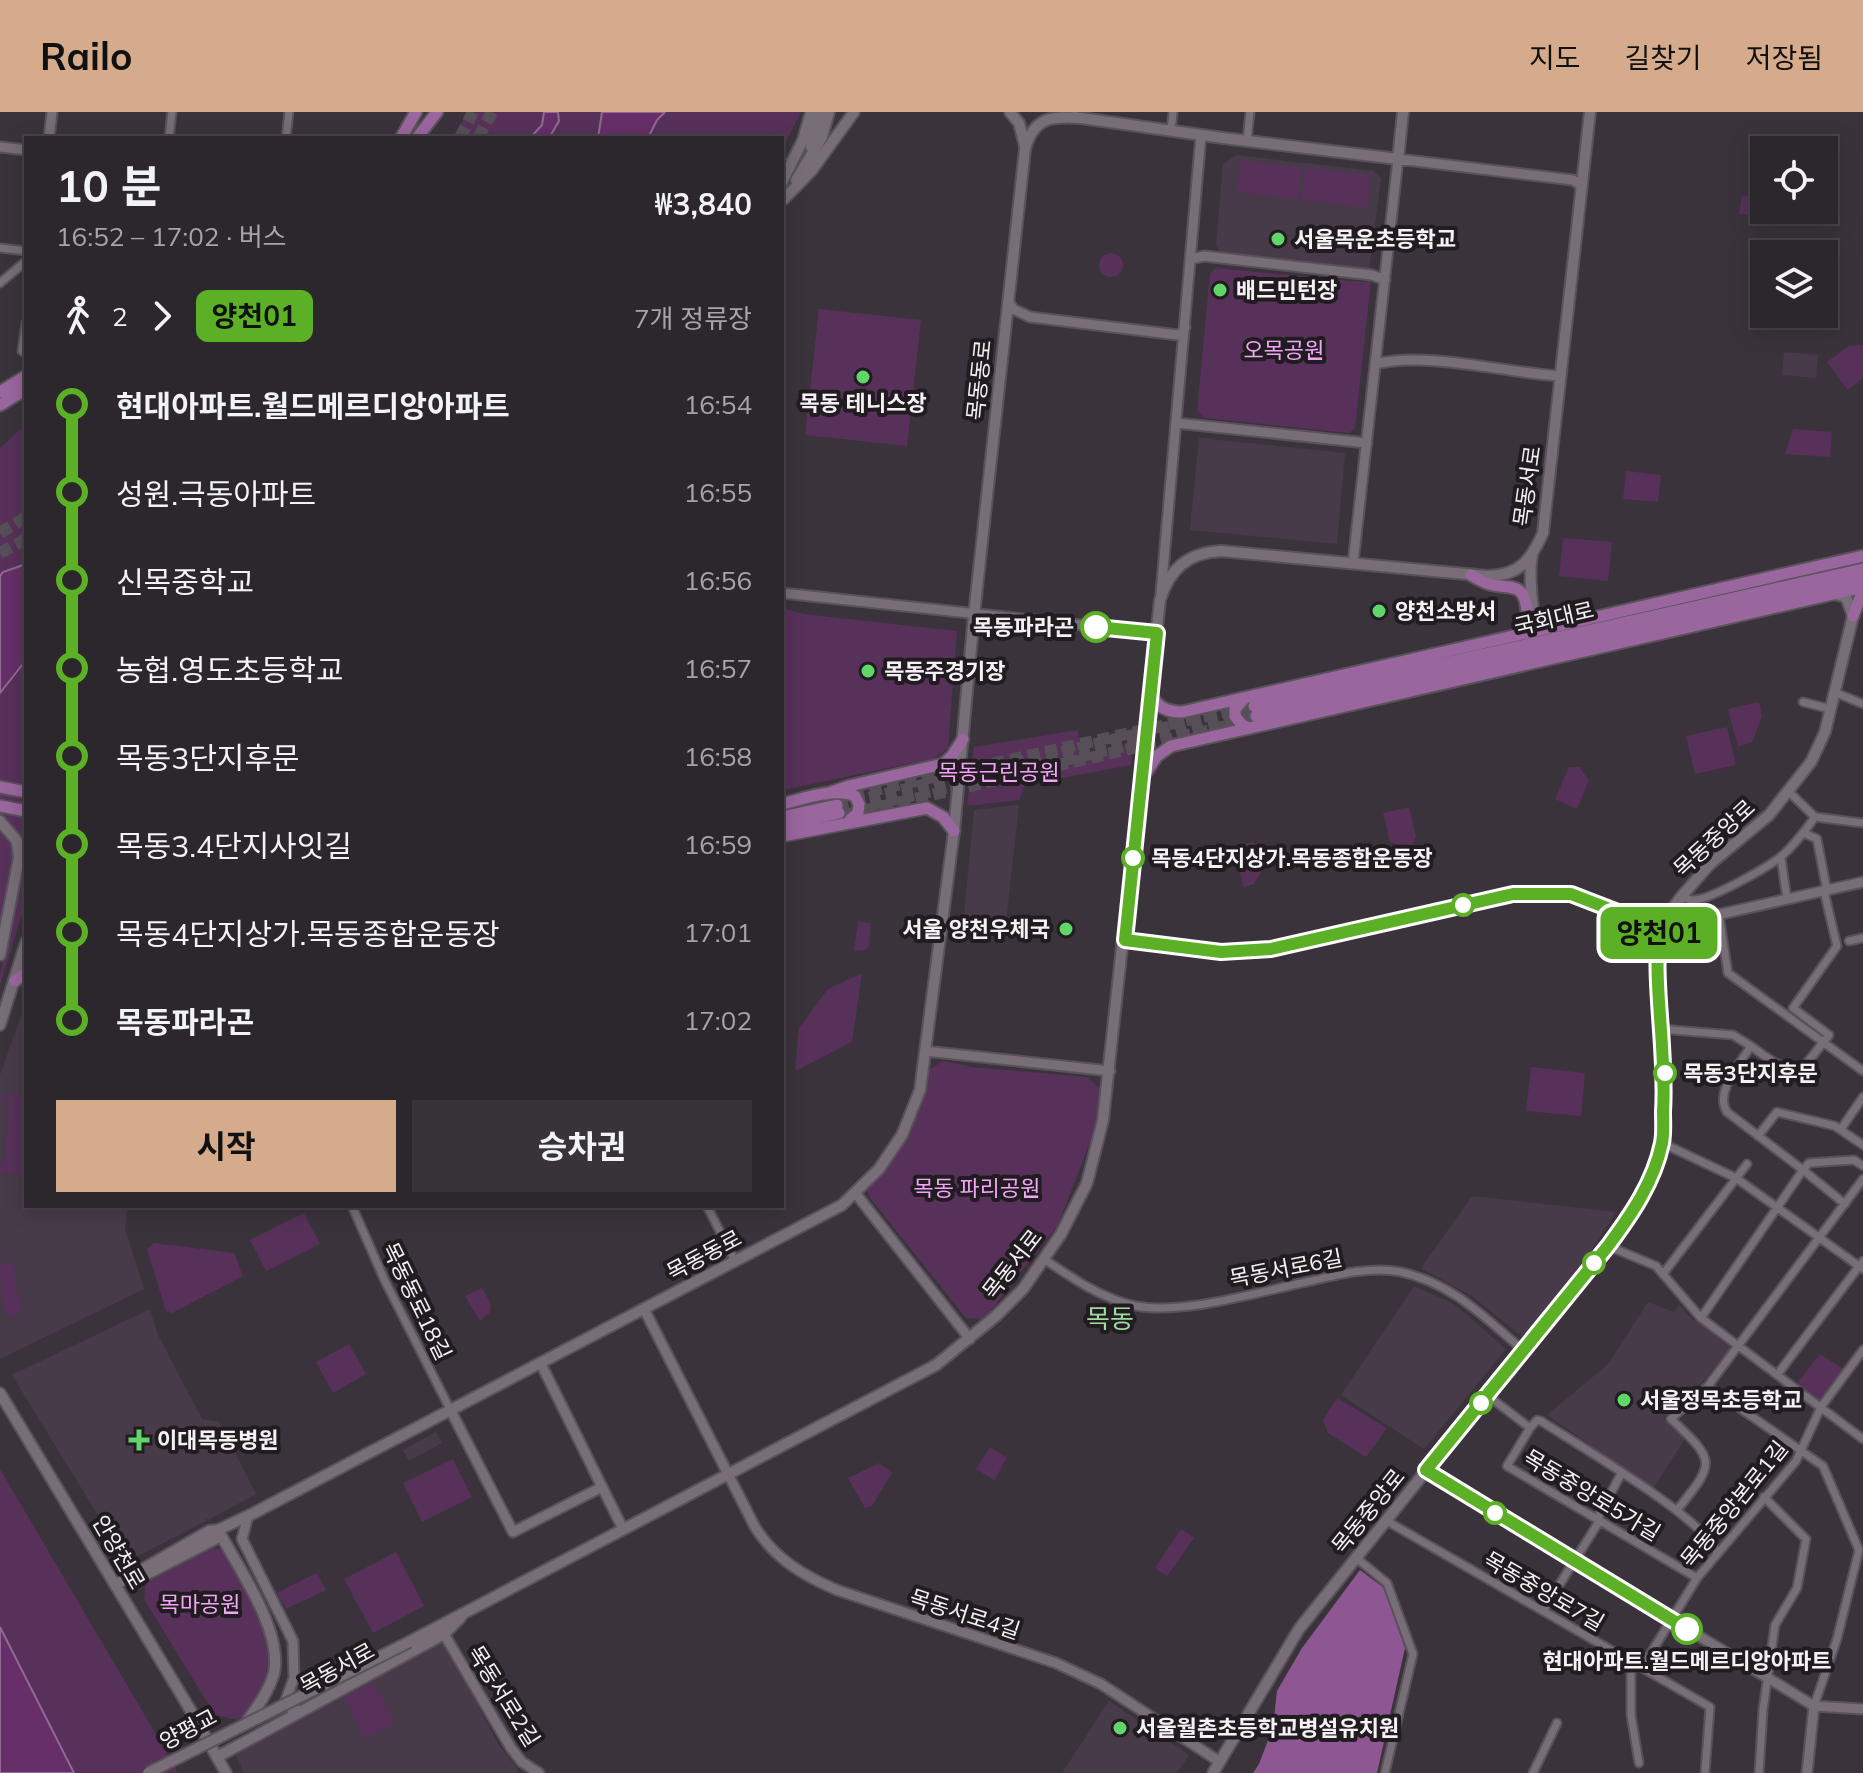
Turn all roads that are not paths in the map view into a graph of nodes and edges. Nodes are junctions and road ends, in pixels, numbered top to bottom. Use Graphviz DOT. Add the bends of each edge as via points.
graph roads {
  1 [pos="52,112"];
  2 [pos="172,112"];
  3 [pos="289,112"];
  4 [pos="408,112"];
  5 [pos="416,112"];
  6 [pos="428,112"];
  7 [pos="437,112"];
  8 [pos="811,112"];
  9 [pos="821,112"];
  10 [pos="829,112"];
  11 [pos="854,112"];
  12 [pos="1010,112"];
  13 [pos="1040,112"];
  14 [pos="1173,112"];
  15 [pos="1250,112"];
  16 [pos="1403,112"];
  17 [pos="1590,112"];
  18 [pos="1074,115"];
  19 [pos="1171,131"];
  20 [pos="1201,135"];
  21 [pos="49,136"];
  22 [pos="169,136"];
  23 [pos="286,136"];
  24 [pos="400,136"];
  25 [pos="400,136"];
  26 [pos="412,136"];
  27 [pos="419,136"];
  28 [pos="1247,141"];
  29 [pos="0,147"];
  30 [pos="1025,149"];
  31 [pos="24,150"];
  32 [pos="1398,159"];
  33 [pos="801,171"];
  34 [pos="784,178"];
  35 [pos="1582,186"];
  36 [pos="784,199"];
  37 [pos="784,200"];
  38 [pos="0,248"];
  39 [pos="24,251"];
  40 [pos="1191,259"];
  41 [pos="24,263"];
  42 [pos="1385,280"];
  43 [pos="0,283"];
  44 [pos="1008,301"];
  45 [pos="1185,326"];
  46 [pos="1375,364"];
  47 [pos="1561,376"];
  48 [pos="24,377"];
  49 [pos="24,390"];
  50 [pos="0,392"];
  51 [pos="0,405"];
  52 [pos="1176,423"];
  53 [pos="1367,443"];
  54 [pos="1533,556"];
  55 [pos="1863,556"];
  56 [pos="1353,563"];
  57 [pos="1863,569"];
  58 [pos="1471,575"];
  59 [pos="1863,578"];
  60 [pos="1863,589"];
  61 [pos="784,593"];
  62 [pos="1832,593"];
  63 [pos="1160,600"];
  64 [pos="974,615"];
  65 [pos="1853,616"];
  66 [pos="1548,628"];
  67 [pos="1157,633"];
  68 [pos="1515,636"];
  69 [pos="1834,692"];
  70 [pos="1151,694"];
  71 [pos="1803,702"];
  72 [pos="1863,704"];
  73 [pos="1253,706"];
  74 [pos="1830,709"];
  75 [pos="1249,728"];
  76 [pos="963,739"];
  77 [pos="1142,778"];
  78 [pos="0,787"];
  79 [pos="1788,791"];
  80 [pos="24,792"];
  81 [pos="826,794"];
  82 [pos="784,804"];
  83 [pos="0,806"];
  84 [pos="24,811"];
  85 [pos="838,814"];
  86 [pos="784,817"];
  87 [pos="1815,817"];
  88 [pos="0,821"];
  89 [pos="1863,823"];
  90 [pos="784,826"];
  91 [pos="954,831"];
  92 [pos="1804,833"];
  93 [pos="784,835"];
  94 [pos="1781,858"];
  95 [pos="1863,882"];
  96 [pos="1825,891"];
  97 [pos="1681,897"];
  98 [pos="1787,899"];
  99 [pos="1719,915"];
  100 [pos="1659,928"];
  101 [pos="1863,938"];
  102 [pos="1125,940"];
  103 [pos="1849,941"];
  104 [pos="24,949"];
  105 [pos="0,955"];
  106 [pos="24,974"];
  107 [pos="15,981"];
  108 [pos="0,1025"];
  109 [pos="1661,1029"];
  110 [pos="1823,1042"];
  111 [pos="1751,1046"];
  112 [pos="925,1051"];
  113 [pos="1110,1071"];
  114 [pos="1863,1071"];
  115 [pos="1863,1097"];
  116 [pos="1841,1129"];
  117 [pos="1758,1136"];
  118 [pos="1662,1143"];
  119 [pos="1863,1145"];
  120 [pos="1747,1164"];
  121 [pos="1863,1166"];
  122 [pos="1803,1170"];
  123 [pos="1736,1178"];
  124 [pos="1863,1179"];
  125 [pos="856,1194"];
  126 [pos="1845,1204"];
  127 [pos="1777,1207"];
  128 [pos="353,1208"];
  129 [pos="708,1208"];
  130 [pos="1820,1237"];
  131 [pos="1608,1246"];
  132 [pos="1044,1259"];
  133 [pos="735,1261"];
  134 [pos="1861,1265"];
  135 [pos="1663,1274"];
  136 [pos="644,1309"];
  137 [pos="1701,1318"];
  138 [pos="970,1339"];
  139 [pos="1739,1346"];
  140 [pos="1523,1350"];
  141 [pos="1862,1352"];
  142 [pos="541,1364"];
  143 [pos="1777,1375"];
  144 [pos="1708,1386"];
  145 [pos="0,1393"];
  146 [pos="1487,1395"];
  147 [pos="1820,1409"];
  148 [pos="451,1411"];
  149 [pos="1530,1428"];
  150 [pos="1863,1439"];
  151 [pos="1801,1452"];
  152 [pos="1426,1470"];
  153 [pos="1621,1474"];
  154 [pos="727,1475"];
  155 [pos="602,1487"];
  156 [pos="1764,1497"];
  157 [pos="1677,1510"];
  158 [pos="248,1516"];
  159 [pos="1385,1520"];
  160 [pos="1598,1520"];
  161 [pos="623,1529"];
  162 [pos="218,1530"];
  163 [pos="1861,1549"];
  164 [pos="1717,1553"];
  165 [pos="1355,1557"];
  166 [pos="1574,1560"];
  167 [pos="1697,1578"];
  168 [pos="115,1585"];
  169 [pos="471,1607"];
  170 [pos="1543,1611"];
  171 [pos="1672,1619"];
  172 [pos="444,1634"];
  173 [pos="1638,1666"];
  174 [pos="1767,1679"];
  175 [pos="1814,1706"];
  176 [pos="1863,1709"];
  177 [pos="301,1711"];
  178 [pos="247,1721"];
  179 [pos="1557,1723"];
  180 [pos="217,1757"];
  181 [pos="1220,1762"];
  182 [pos="1639,1763"];
  183 [pos="148,1773"];
  184 [pos="226,1773"];
  185 [pos="539,1773"];
  186 [pos="1213,1773"];
  187 [pos="1385,1773"];
  188 [pos="1533,1773"];
  189 [pos="1705,1773"];
  190 [pos="1759,1773"];
  191 [pos="1807,1773"];
  1 -- 21 [label="street"];
  2 -- 22 [label="street"];
  3 -- 23 [label="street"];
  4 -- 24 [label="main road"];
  5 -- 25 [label="main road"];
  6 -- 26 [label="main road"];
  7 -- 27 [label="main road"];
  8 -- 34 [label="main road"];
  9 -- 33 [label="main road"];
  10 -- 33 [label="main road" via="822,137"];
  11 -- 37 [label="main road"];
  12 -- 30 [label="main road, 목동동로" via="1020,126"];
  13 -- 18 [label="main road"];
  14 -- 19 [label="street"];
  15 -- 28 [label="street"];
  16 -- 32 [label="main road"];
  17 -- 35 [label="main road, 목동서로"];
  18 -- 19 [label="main road"];
  18 -- 30 [label="main road" via="1044,121 1032,131"];
  19 -- 20 [label="main road"];
  20 -- 28 [label="main road"];
  20 -- 40 [label="street, 목동서로"];
  28 -- 32 [label="main road"];
  29 -- 31 [label="street"];
  30 -- 44 [label="main road, 목동동로"];
  32 -- 35 [label="street" via="1573,180"];
  32 -- 42 [label="street"];
  33 -- 36 [label="main road"];
  35 -- 47 [label="main road, 목동서로"];
  38 -- 39 [label="street"];
  40 -- 42 [label="street" via="1288,265"];
  40 -- 45 [label="street, 목동서로"];
  41 -- 43 [label="street"];
  42 -- 46 [label="street"];
  44 -- 45 [label="street" via="1030,317 1178,335"];
  44 -- 64 [label="main road, 목동동로"];
  45 -- 52 [label="street, 목동서로"];
  46 -- 47 [label="street" via="1437,362"];
  46 -- 53 [label="street"];
  47 -- 54 [label="main road, 목동서로" via="1543,533"];
  48 -- 50 [label="main road"];
  49 -- 51 [label="main road"];
  52 -- 53 [label="street"];
  52 -- 63 [label="street, 목동서로"];
  53 -- 56 [label="street"];
  54 -- 58 [label="main road, 목동서로" via="1503,575"];
  54 -- 66 [label="main road" via="1534,614"];
  55 -- 66 [label="main road"];
  56 -- 58 [label="main road, 목동서로"];
  56 -- 63 [label="main road, 목동서로" via="1207,552 1178,566"];
  57 -- 73 [label="main road, 국회대로"];
  58 -- 68 [label="main road" via="1487,584 1514,586 1524,596 1527,627"];
  59 -- 73 [label="main road, 국회대로"];
  60 -- 62 [label="main road"];
  60 -- 65 [label="main road"];
  61 -- 64 [label="street"];
  62 -- 65 [label="main road" via="1846,597"];
  62 -- 75 [label="main road"];
  63 -- 67 [label="main road, 목동서로"];
  64 -- 67 [label="street"];
  64 -- 76 [label="main road, 목동동로"];
  65 -- 69 [label="main road, 목동중앙로"];
  66 -- 68 [label="main road"];
  67 -- 70 [label="main road, 목동서로"];
  68 -- 73 [label="main road"];
  69 -- 72 [label="street"];
  69 -- 74 [label="main road, 목동중앙로"];
  70 -- 73 [label="main road" via="1158,705 1173,712"];
  70 -- 77 [label="main road, 목동서로"];
  71 -- 74 [label="street"];
  73 -- 75 [label="main road" via="1239,703 1235,716"];
  74 -- 79 [label="main road, 목동중앙로" via="1811,762"];
  75 -- 77 [label="main road" via="1171,746"];
  76 -- 81 [label="main road" via="943,764"];
  76 -- 91 [label="main road, 목동동로"];
  77 -- 102 [label="main road, 목동서로"];
  78 -- 80 [label="main road"];
  79 -- 87 [label="street"];
  79 -- 97 [label="main road, 목동중앙로"];
  81 -- 82 [label="main road"];
  81 -- 85 [label="main road" via="847,793 858,800 852,819"];
  83 -- 84 [label="main road"];
  85 -- 86 [label="main road"];
  85 -- 90 [label="main road"];
  85 -- 91 [label="main road" via="927,808"];
  85 -- 93 [label="main road"];
  87 -- 89 [label="street"];
  87 -- 92 [label="street"];
  88 -- 105 [label="main road" via="17,841 19,858"];
  91 -- 112 [label="main road, 목동동로"];
  92 -- 94 [label="street"];
  92 -- 96 [label="street" via="1817,839"];
  94 -- 97 [label="street" via="1703,898"];
  94 -- 98 [label="street"];
  95 -- 96 [label="street"];
  96 -- 98 [label="street"];
  96 -- 110 [label="street" via="1837,946 1793,1008 1829,1035"];
  97 -- 100 [label="main road, 목동중앙로"];
  98 -- 99 [label="street"];
  99 -- 100 [label="street"];
  99 -- 110 [label="street" via="1728,973"];
  100 -- 102 [label="street" via="1571,894 1513,894 1271,949 1221,952"];
  100 -- 109 [label="main road, 목동중앙로"];
  101 -- 103 [label="street"];
  102 -- 113 [label="main road, 목동서로"];
  104 -- 107 [label="main road"];
  106 -- 107 [label="main road"];
  107 -- 108 [label="main road"];
  109 -- 111 [label="street" via="1733,1035"];
  109 -- 118 [label="main road, 목동중앙로"];
  110 -- 111 [label="street" via="1803,1068 1790,1070"];
  110 -- 114 [label="street"];
  111 -- 117 [label="street" via="1722,1094 1722,1104"];
  112 -- 113 [label="street"];
  112 -- 125 [label="main road, 목동동로" via="919,1097 902,1135"];
  113 -- 132 [label="main road, 목동서로" via="1087,1183"];
  115 -- 116 [label="street"];
  116 -- 117 [label="street" via="1777,1112"];
  116 -- 119 [label="street"];
  117 -- 122 [label="street"];
  118 -- 123 [label="street"];
  118 -- 131 [label="main road, 목동중앙로" via="1633,1213"];
  120 -- 123 [label="street"];
  121 -- 122 [label="street" via="1854,1160 1809,1163"];
  122 -- 126 [label="street"];
  122 -- 127 [label="street"];
  123 -- 127 [label="street"];
  123 -- 135 [label="street"];
  124 -- 126 [label="street"];
  125 -- 133 [label="main road, 목동동로"];
  125 -- 138 [label="street"];
  126 -- 130 [label="street"];
  127 -- 130 [label="street"];
  127 -- 137 [label="street"];
  128 -- 148 [label="street, 목동동로18길"];
  129 -- 133 [label="street"];
  130 -- 134 [label="street"];
  130 -- 139 [label="street"];
  131 -- 135 [label="street" via="1649,1261"];
  131 -- 140 [label="main road, 목동중앙로"];
  132 -- 138 [label="main road, 목동서로" via="1023,1289"];
  132 -- 140 [label="street, 목동서로6길" via="1079,1283 1137,1306 1185,1306 1349,1272 1403,1272 1464,1299"];
  133 -- 136 [label="main road, 목동동로"];
  134 -- 143 [label="street"];
  135 -- 137 [label="street"];
  136 -- 142 [label="main road, 목동동로"];
  136 -- 154 [label="street, 목동서로4길"];
  137 -- 139 [label="street"];
  138 -- 154 [label="main road, 목동서로" via="936,1365"];
  139 -- 143 [label="street"];
  139 -- 144 [label="street"];
  140 -- 146 [label="main road, 목동중앙로"];
  141 -- 147 [label="street, 목동중앙본로1길"];
  142 -- 148 [label="main road, 목동동로"];
  142 -- 155 [label="street"];
  143 -- 147 [label="street"];
  144 -- 151 [label="street"];
  144 -- 157 [label="street" via="1671,1419 1702,1448 1706,1465 1702,1479"];
  145 -- 168 [label="main road, 안양천로"];
  146 -- 149 [label="street"];
  146 -- 152 [label="main road, 목동중앙로"];
  147 -- 150 [label="street"];
  147 -- 151 [label="street, 목동중앙본로1길"];
  148 -- 155 [label="street" via="513,1532"];
  148 -- 158 [label="main road, 목동동로"];
  149 -- 153 [label="street" via="1541,1421"];
  149 -- 160 [label="street, 목동중앙로5가길" via="1507,1466"];
  151 -- 156 [label="street, 목동중앙본로1길"];
  151 -- 163 [label="street" via="1823,1466"];
  152 -- 159 [label="main road, 목동중앙로"];
  152 -- 166 [label="street"];
  153 -- 157 [label="street"];
  153 -- 160 [label="street"];
  154 -- 161 [label="main road, 목동서로"];
  154 -- 181 [label="street, 목동서로4길" via="766,1544 804,1576 1056,1663 1101,1684"];
  155 -- 161 [label="street"];
  156 -- 164 [label="street, 목동중앙본로1길"];
  156 -- 174 [label="street" via="1806,1539 1797,1588 1775,1625"];
  157 -- 164 [label="street" via="1710,1538"];
  158 -- 162 [label="main road, 목동동로"];
  158 -- 177 [label="street" via="242,1539 293,1641 294,1678 285,1702"];
  159 -- 165 [label="main road, 목동중앙로"];
  159 -- 170 [label="street, 목동중앙로7길"];
  160 -- 166 [label="street"];
  160 -- 167 [label="street, 목동중앙로5가길"];
  161 -- 169 [label="main road, 목동서로"];
  162 -- 168 [label="main road, 목동동로"];
  162 -- 178 [label="main road" via="273,1637 275,1667 265,1695"];
  163 -- 175 [label="street"];
  164 -- 167 [label="street, 목동중앙본로1길"];
  165 -- 181 [label="main road, 목동중앙로" via="1299,1629"];
  165 -- 187 [label="street" via="1387,1583 1413,1654"];
  166 -- 170 [label="street"];
  166 -- 171 [label="street"];
  167 -- 171 [label="street, 목동중앙본로1길"];
  168 -- 180 [label="main road, 안양천로"];
  169 -- 172 [label="main road, 목동서로"];
  169 -- 178 [label="main road, 목동서로, bridge"];
  170 -- 173 [label="street, 목동중앙로7길"];
  171 -- 173 [label="street, 목동중앙본로1길"];
  171 -- 174 [label="street"];
  172 -- 177 [label="main road, 목동서로"];
  172 -- 185 [label="street, 목동서로2길" via="511,1748"];
  173 -- 182 [label="street" via="1631,1671 1630,1694"];
  173 -- 189 [label="street, 목동중앙로7길" via="1710,1707"];
  174 -- 175 [label="street"];
  174 -- 190 [label="street"];
  175 -- 176 [label="street"];
  175 -- 191 [label="street"];
  177 -- 180 [label="main road, 목동서로"];
  178 -- 183 [label="main road, 양평교, bridge"];
  179 -- 188 [label="street"];
  180 -- 184 [label="main road, 안양천로"];
  181 -- 186 [label="main road, 목동중앙로"];
}
